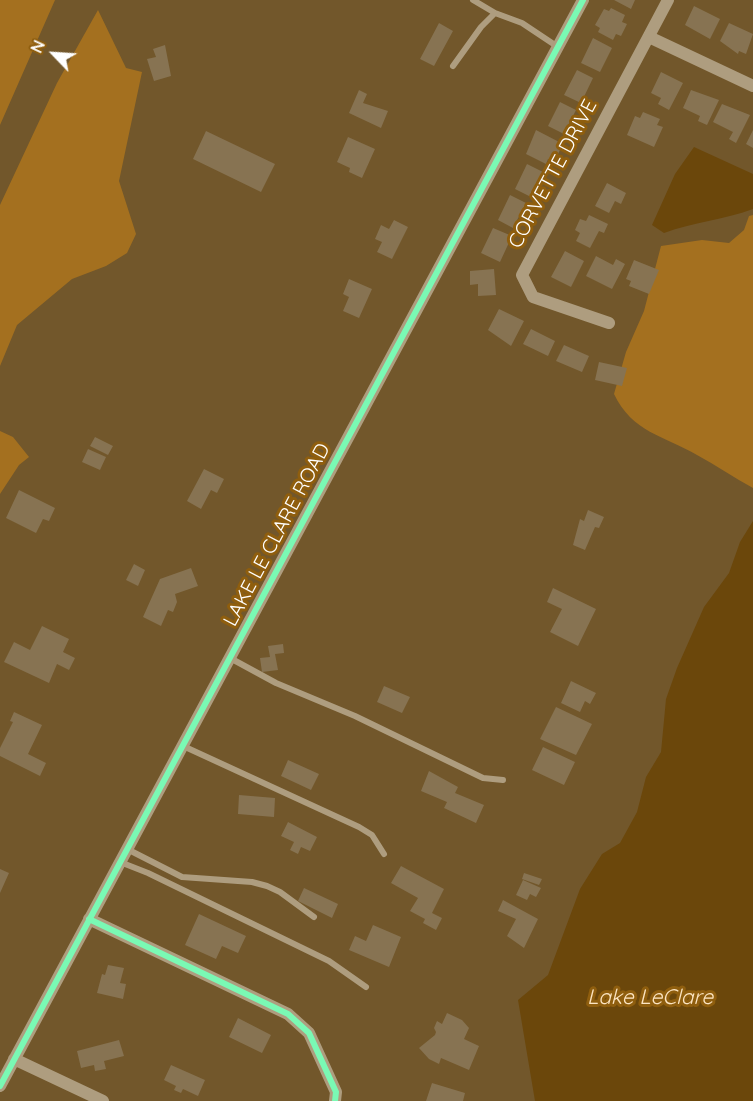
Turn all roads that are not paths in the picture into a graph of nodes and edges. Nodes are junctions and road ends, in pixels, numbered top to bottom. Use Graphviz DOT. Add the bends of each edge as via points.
graph roads {
  1 [pos="473,0"];
  2 [pos="583,0"];
  3 [pos="668,0"];
  4 [pos="495,14"];
  5 [pos="649,37"];
  6 [pos="558,47"];
  7 [pos="453,66"];
  8 [pos="753,86"];
  9 [pos="609,323"];
  10 [pos="230,658"];
  11 [pos="182,746"];
  12 [pos="503,780"];
  13 [pos="127,849"];
  14 [pos="384,854"];
  15 [pos="120,862"];
  16 [pos="314,917"];
  17 [pos="89,919"];
  18 [pos="366,987"];
  19 [pos="14,1059"];
  20 [pos="0,1086"];
  21 [pos="103,1101"];
  22 [pos="335,1101"];
  1 -- 4 [label="lane"];
  2 -- 6 [label="street, LAKE LE CLARE ROAD"];
  3 -- 5 [label="street, CORVETTE DRIVE"];
  4 -- 6 [label="lane" via="522,23"];
  4 -- 7 [label="lane"];
  5 -- 8 [label="street"];
  5 -- 9 [label="street, CORVETTE DRIVE" via="522,274 533,297"];
  6 -- 10 [label="street, LAKE LE CLARE ROAD"];
  10 -- 11 [label="street, LAKE LE CLARE ROAD"];
  10 -- 12 [label="lane" via="483,778"];
  11 -- 13 [label="street, LAKE LE CLARE ROAD"];
  11 -- 14 [label="lane" via="359,827 372,835"];
  13 -- 15 [label="street, LAKE LE CLARE ROAD"];
  13 -- 16 [label="lane" via="182,877 267,886"];
  15 -- 17 [label="street, LAKE LE CLARE ROAD"];
  15 -- 18 [label="lane" via="328,961"];
  17 -- 19 [label="street, LAKE LE CLARE ROAD"];
  17 -- 22 [label="street" via="288,1014 309,1033 336,1092"];
  19 -- 20 [label="street, LAKE LE CLARE ROAD"];
  19 -- 21 [label="street"];
}
